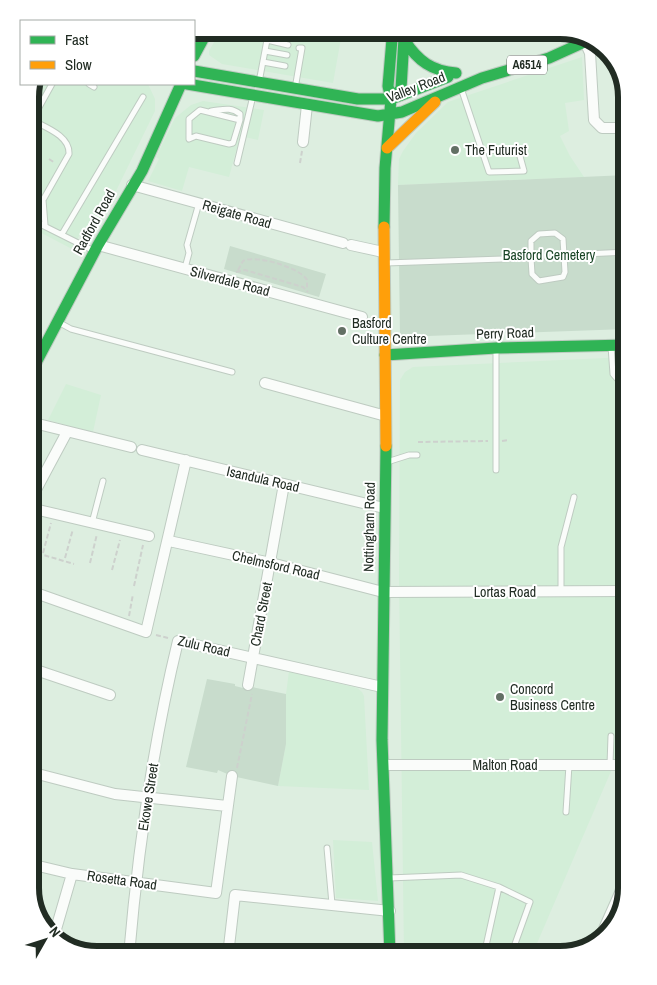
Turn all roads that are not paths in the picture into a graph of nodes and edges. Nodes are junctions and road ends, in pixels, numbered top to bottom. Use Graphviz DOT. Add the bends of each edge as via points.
graph roads {
  1 [pos="203,39"];
  2 [pos="401,39"];
  3 [pos="404,39"];
  4 [pos="564,39"];
  5 [pos="581,43"];
  6 [pos="288,45"];
  7 [pos="589,47"];
  8 [pos="299,48"];
  9 [pos="265,51"];
  10 [pos="195,54"];
  11 [pos="287,55"];
  12 [pos="263,62"];
  13 [pos="285,66"];
  14 [pos="195,71"];
  15 [pos="456,73"];
  16 [pos="259,82"];
  17 [pos="51,85"];
  18 [pos="90,85"];
  19 [pos="181,85"];
  20 [pos="192,85"];
  21 [pos="461,86"];
  22 [pos="94,87"];
  23 [pos="295,88"];
  24 [pos="443,93"];
  25 [pos="143,96"];
  26 [pos="253,96"];
  27 [pos="390,99"];
  28 [pos="307,105"];
  29 [pos="39,106"];
  30 [pos="208,111"];
  31 [pos="389,114"];
  32 [pos="39,124"];
  33 [pos="618,128"];
  34 [pos="303,142"];
  35 [pos="387,148"];
  36 [pos="482,151"];
  37 [pos="237,163"];
  38 [pos="132,185"];
  39 [pos="199,203"];
  40 [pos="39,206"];
  41 [pos="43,208"];
  42 [pos="39,223"];
  43 [pos="45,225"];
  44 [pos="62,234"];
  45 [pos="97,248"];
  46 [pos="618,252"];
  47 [pos="564,255"];
  48 [pos="383,258"];
  49 [pos="531,258"];
  50 [pos="184,269"];
  51 [pos="362,317"];
  52 [pos="57,322"];
  53 [pos="611,346"];
  54 [pos="618,346"];
  55 [pos="496,348"];
  56 [pos="385,355"];
  57 [pos="39,357"];
  58 [pos="232,372"];
  59 [pos="618,380"];
  60 [pos="265,383"];
  61 [pos="386,416"];
  62 [pos="39,424"];
  63 [pos="66,432"];
  64 [pos="130,448"];
  65 [pos="142,450"];
  66 [pos="417,455"];
  67 [pos="186,460"];
  68 [pos="385,463"];
  69 [pos="496,470"];
  70 [pos="104,481"];
  71 [pos="39,484"];
  72 [pos="284,484"];
  73 [pos="574,497"];
  74 [pos="384,508"];
  75 [pos="39,510"];
  76 [pos="96,524"];
  77 [pos="148,535"];
  78 [pos="169,541"];
  79 [pos="271,563"];
  80 [pos="618,591"];
  81 [pos="383,592"];
  82 [pos="562,592"];
  83 [pos="39,594"];
  84 [pos="178,641"];
  85 [pos="252,657"];
  86 [pos="39,671"];
  87 [pos="248,685"];
  88 [pos="382,687"];
  89 [pos="110,695"];
  90 [pos="611,736"];
  91 [pos="383,765"];
  92 [pos="570,765"];
  93 [pos="610,765"];
  94 [pos="618,765"];
  95 [pos="39,774"];
  96 [pos="232,776"];
  97 [pos="147,797"];
  98 [pos="227,806"];
  99 [pos="566,812"];
  100 [pos="327,848"];
  101 [pos="39,866"];
  102 [pos="72,874"];
  103 [pos="389,878"];
  104 [pos="135,882"];
  105 [pos="499,887"];
  106 [pos="616,901"];
  107 [pos="332,904"];
  108 [pos="390,911"];
  109 [pos="60,915"];
  110 [pos="607,922"];
  111 [pos="130,946"];
  112 [pos="229,946"];
  113 [pos="390,946"];
  114 [pos="486,946"];
  115 [pos="514,946"];
  1 -- 10 [label="main road"];
  2 -- 27 [label="main road, Nottingham Road" via="400,89"];
  3 -- 15 [label="main road" via="415,56 430,68 440,73"];
  4 -- 15 [label="main road, Valley Road / A6514"];
  5 -- 21 [label="main road, Valley Road / A6514" via="549,58"];
  6 -- 9 [label="lane" via="267,40"];
  7 -- 33 [label="street" via="594,120 602,128"];
  8 -- 23 [label="lane" via="302,48"];
  9 -- 11 [label="lane"];
  9 -- 12 [label="lane"];
  12 -- 13 [label="lane"];
  12 -- 16 [label="lane"];
  14 -- 16 [label="main road, Valley Road / A6514"];
  15 -- 27 [label="main road, Valley Road / A6514"];
  16 -- 23 [label="main road, Valley Road / A6514"];
  17 -- 29 [label="lane"];
  18 -- 22 [label="lane"];
  19 -- 38 [label="main road, Radford Road" via="153,149"];
  20 -- 26 [label="main road, Valley Road / A6514"];
  21 -- 24 [label="main road, Valley Road / A6514"];
  21 -- 36 [label="lane"];
  23 -- 27 [label="main road, Valley Road / A6514" via="358,99"];
  24 -- 31 [label="main road, Valley Road / A6514" via="402,112"];
  24 -- 35 [label="main road"];
  25 -- 44 [label="lane"];
  26 -- 28 [label="main road, Valley Road / A6514"];
  26 -- 37 [label="lane"];
  27 -- 31 [label="main road, Nottingham Road"];
  28 -- 31 [label="main road, Valley Road / A6514" via="371,116"];
  28 -- 34 [label="street"];
  30 -- 30 [label="lane" via="200,110 191,115 189,139 196,136 233,143 240,120"];
  31 -- 35 [label="main road, Nottingham Road"];
  32 -- 41 [label="lane" via="59,135 69,147 43,200"];
  35 -- 48 [label="main road, Nottingham Road"];
  36 -- 36 [label="lane" via="489,172 524,171 518,149"];
  38 -- 39 [label="street, Reigate Road"];
  38 -- 45 [label="main road, Radford Road"];
  39 -- 48 [label="street, Reigate Road" via="347,244"];
  39 -- 50 [label="lane"];
  40 -- 41 [label="lane"];
  41 -- 43 [label="lane"];
  42 -- 43 [label="lane"];
  43 -- 44 [label="lane"];
  44 -- 45 [label="lane"];
  45 -- 50 [label="street, Silverdale Road"];
  45 -- 52 [label="main road, Radford Road"];
  46 -- 47 [label="lane"];
  47 -- 49 [label="lane" via="560,235 539,234 531,241"];
  47 -- 49 [label="lane" via="565,272 562,277 539,281 532,274"];
  48 -- 49 [label="lane"];
  48 -- 56 [label="main road, Nottingham Road"];
  50 -- 51 [label="street, Silverdale Road"];
  52 -- 57 [label="main road, Radford Road"];
  52 -- 58 [label="lane" via="71,329"];
  53 -- 54 [label="main road, Perry Road"];
  53 -- 55 [label="main road, Perry Road"];
  53 -- 59 [label="lane" via="613,374"];
  55 -- 56 [label="main road, Perry Road"];
  55 -- 69 [label="lane"];
  56 -- 61 [label="main road, Nottingham Road"];
  60 -- 61 [label="street"];
  61 -- 68 [label="main road, Nottingham Road"];
  62 -- 63 [label="street"];
  63 -- 64 [label="street"];
  63 -- 71 [label="street"];
  65 -- 67 [label="street, Isandula Road"];
  66 -- 68 [label="lane"];
  67 -- 72 [label="street, Isandula Road"];
  67 -- 78 [label="street"];
  68 -- 74 [label="main road, Nottingham Road"];
  70 -- 76 [label="lane"];
  72 -- 74 [label="street, Isandula Road"];
  72 -- 79 [label="street, Chard Street"];
  73 -- 82 [label="lane" via="561,547"];
  74 -- 81 [label="main road, Nottingham Road"];
  75 -- 76 [label="street"];
  76 -- 77 [label="street"];
  78 -- 79 [label="street, Chelmsford Road"];
  78 -- 83 [label="street" via="146,632"];
  79 -- 81 [label="street, Chelmsford Road"];
  79 -- 85 [label="street, Chard Street"];
  80 -- 82 [label="street, Lortas Road"];
  81 -- 82 [label="street, Lortas Road"];
  81 -- 88 [label="main road, Nottingham Road"];
  84 -- 85 [label="street, Zulu Road"];
  84 -- 97 [label="street, Ekowe Street"];
  85 -- 87 [label="street, Chard Street"];
  85 -- 88 [label="street, Zulu Road"];
  86 -- 89 [label="street"];
  88 -- 91 [label="main road, Nottingham Road"];
  90 -- 93 [label="lane"];
  91 -- 92 [label="street, Malton Road"];
  91 -- 103 [label="main road, Nottingham Road"];
  92 -- 93 [label="street, Malton Road"];
  92 -- 99 [label="lane"];
  93 -- 94 [label="street, Malton Road"];
  95 -- 97 [label="street" via="115,794"];
  96 -- 98 [label="street"];
  97 -- 98 [label="street"];
  97 -- 104 [label="street, Ekowe Street"];
  98 -- 104 [label="street, Rosetta Road" via="216,893"];
  100 -- 107 [label="lane"];
  101 -- 102 [label="street, Rosetta Road"];
  102 -- 104 [label="street, Rosetta Road"];
  102 -- 109 [label="street"];
  103 -- 105 [label="lane" via="461,875"];
  103 -- 108 [label="main road, Nottingham Road"];
  104 -- 111 [label="street, Ekowe Street"];
  105 -- 114 [label="lane"];
  105 -- 115 [label="lane" via="530,902"];
  106 -- 110 [label="street"];
  107 -- 108 [label="street"];
  107 -- 112 [label="street" via="234,895"];
  108 -- 113 [label="main road, Nottingham Road"];
}
